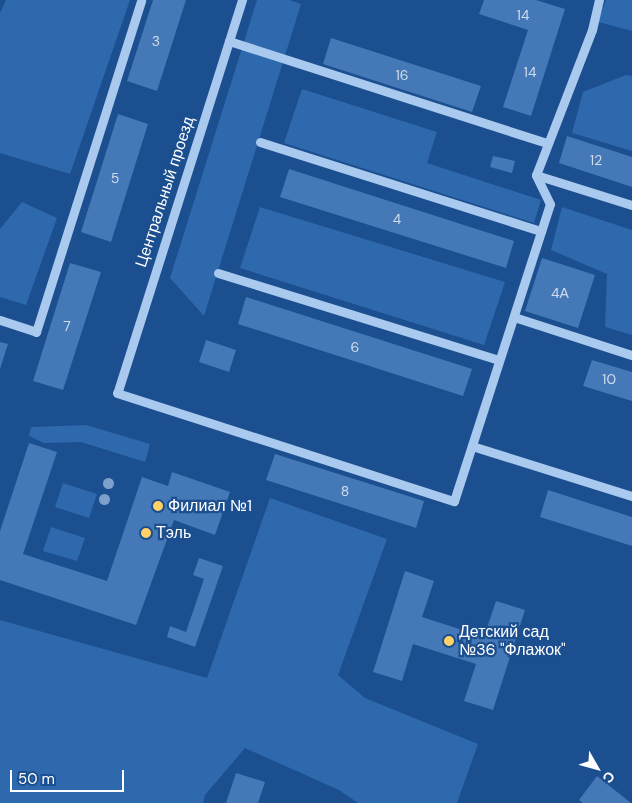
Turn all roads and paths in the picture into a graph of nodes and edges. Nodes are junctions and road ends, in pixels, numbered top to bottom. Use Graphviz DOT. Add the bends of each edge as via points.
graph roads {
  1 [pos="141,0"];
  2 [pos="242,0"];
  3 [pos="599,0"];
  4 [pos="229,41"];
  5 [pos="260,142"];
  6 [pos="546,143"];
  7 [pos="536,175"];
  8 [pos="632,205"];
  9 [pos="541,232"];
  10 [pos="218,273"];
  11 [pos="514,317"];
  12 [pos="0,320"];
  13 [pos="632,356"];
  14 [pos="500,360"];
  15 [pos="472,446"];
  16 [pos="632,496"];
  1 -- 12 [label="street" via="36,332"];
  2 -- 4 [label="street, Центральный проезд"];
  3 -- 6 [label="street" via="592,30"];
  4 -- 6 [label="street"];
  4 -- 15 [label="street, Центральный проезд" via="117,393 454,501"];
  5 -- 9 [label="street"];
  6 -- 7 [label="street"];
  7 -- 8 [label="street"];
  7 -- 9 [label="street" via="550,204"];
  9 -- 11 [label="street"];
  10 -- 14 [label="street"];
  11 -- 13 [label="street"];
  11 -- 14 [label="street"];
  14 -- 15 [label="street"];
  15 -- 16 [label="street"];
}
